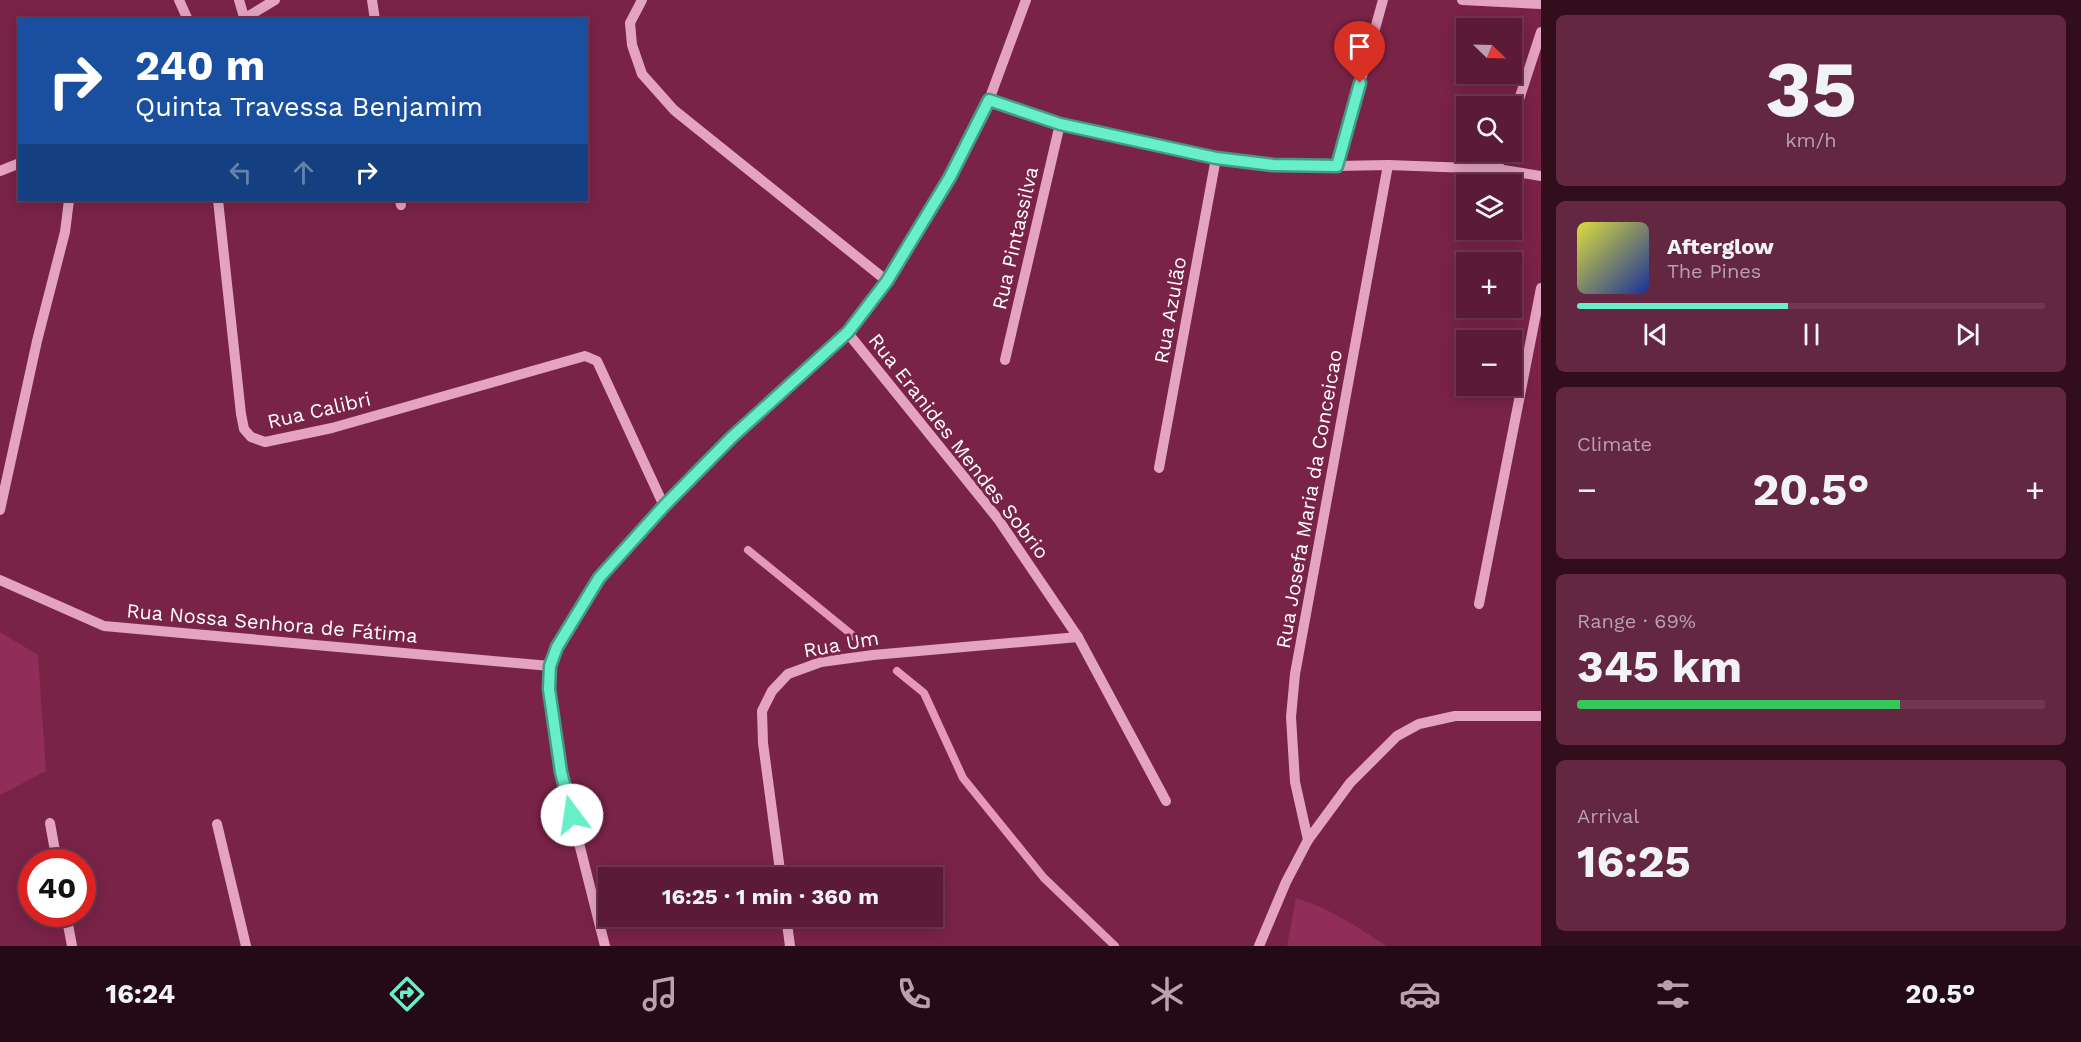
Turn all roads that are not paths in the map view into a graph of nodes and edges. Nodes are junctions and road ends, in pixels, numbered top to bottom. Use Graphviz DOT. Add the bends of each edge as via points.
graph roads {
  1 [pos="179,0"];
  2 [pos="239,0"];
  3 [pos="275,0"];
  4 [pos="372,0"];
  5 [pos="642,0"];
  6 [pos="1026,0"];
  7 [pos="1383,0"];
  8 [pos="1462,0"];
  9 [pos="1541,4"];
  10 [pos="187,18"];
  11 [pos="243,18"];
  12 [pos="375,18"];
  13 [pos="1541,32"];
  14 [pos="1520,96"];
  15 [pos="989,100"];
  16 [pos="1060,124"];
  17 [pos="1216,158"];
  18 [pos="1499,162"];
  19 [pos="18,164"];
  20 [pos="1388,165"];
  21 [pos="1337,166"];
  22 [pos="1497,169"];
  23 [pos="0,171"];
  24 [pos="1541,176"];
  25 [pos="69,201"];
  26 [pos="218,201"];
  27 [pos="887,281"];
  28 [pos="1541,288"];
  29 [pos="848,332"];
  30 [pos="1005,360"];
  31 [pos="1159,468"];
  32 [pos="664,506"];
  33 [pos="0,510"];
  34 [pos="0,580"];
  35 [pos="1479,604"];
  36 [pos="1078,637"];
  37 [pos="550,666"];
  38 [pos="1541,716"];
  39 [pos="1166,801"];
  40 [pos="50,823"];
  41 [pos="218,824"];
  42 [pos="1308,840"];
  43 [pos="55,849"];
  44 [pos="780,867"];
  45 [pos="68,927"];
  46 [pos="787,927"];
  47 [pos="72,946"];
  48 [pos="246,946"];
  49 [pos="605,946"];
  50 [pos="790,946"];
  51 [pos="1259,946"];
  1 -- 10 [label="street"];
  2 -- 11 [label="street"];
  3 -- 11 [label="street"];
  4 -- 12 [label="street"];
  5 -- 27 [label="street" via="630,23 632,45 642,74 674,110"];
  6 -- 15 [label="street"];
  7 -- 21 [label="street"];
  8 -- 9 [label="street"];
  13 -- 14 [label="street"];
  15 -- 16 [label="street"];
  15 -- 27 [label="street" via="950,177"];
  16 -- 17 [label="street"];
  16 -- 30 [label="street, Rua Pintassilva"];
  17 -- 21 [label="street" via="1273,165"];
  17 -- 31 [label="street, Rua Azulão"];
  18 -- 22 [label="street"];
  19 -- 23 [label="street"];
  20 -- 21 [label="street"];
  20 -- 22 [label="street"];
  20 -- 42 [label="street, Rua Josefa Maria da Conceicao" via="1295,674 1291,717 1295,782"];
  22 -- 24 [label="street"];
  25 -- 33 [label="street"];
  26 -- 32 [label="street, Rua Calibri" via="241,414 244,429 251,437 265,442 332,428 592,357"];
  27 -- 29 [label="street"];
  28 -- 35 [label="street"];
  29 -- 32 [label="street" via="731,438"];
  29 -- 36 [label="street, Rua Eranides Mendes Sobrio" via="998,519"];
  32 -- 37 [label="street" via="599,578 557,647"];
  34 -- 37 [label="street, Rua Nossa Senhora de Fátima" via="104,626"];
  36 -- 39 [label="street, Rua Eranides Mendes Sobrio"];
  36 -- 44 [label="street, Rua Um" via="873,655 821,662 788,674 772,691 762,711"];
  37 -- 49 [label="street" via="549,689 561,772"];
  38 -- 42 [label="street" via="1455,716 1419,724 1398,736 1350,783"];
  40 -- 43 [label="street"];
  41 -- 48 [label="street"];
  42 -- 51 [label="street"];
  45 -- 47 [label="street"];
  46 -- 50 [label="street"];
}
